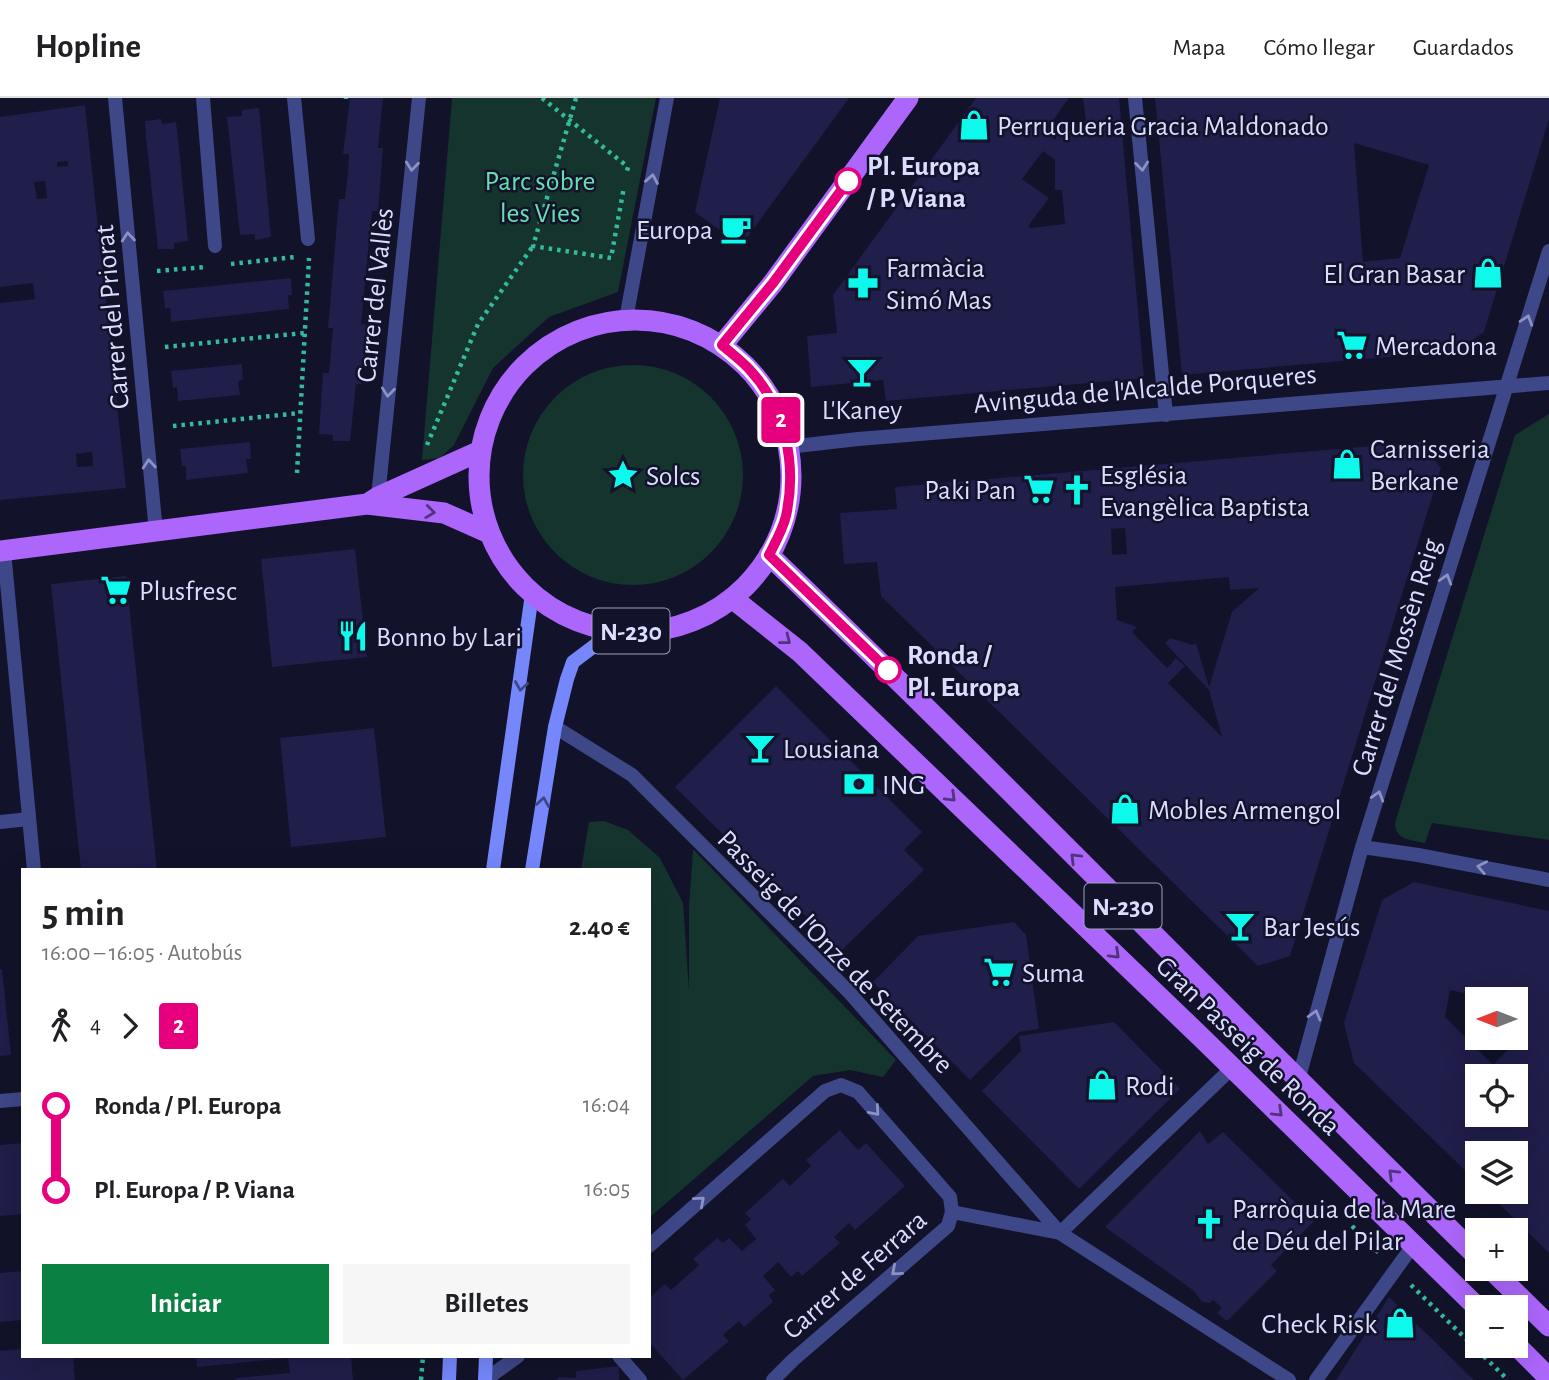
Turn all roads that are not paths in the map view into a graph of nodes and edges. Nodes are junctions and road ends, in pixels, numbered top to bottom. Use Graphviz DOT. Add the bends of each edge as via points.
graph roads {
  1 [pos="115,98"];
  2 [pos="203,98"];
  3 [pos="294,98"];
  4 [pos="419,98"];
  5 [pos="667,98"];
  6 [pos="908,98"];
  7 [pos="1135,98"];
  8 [pos="308,239"];
  9 [pos="215,246"];
  10 [pos="1549,251"];
  11 [pos="626,319"];
  12 [pos="722,345"];
  13 [pos="1549,383"];
  14 [pos="1506,385"];
  15 [pos="1166,415"];
  16 [pos="788,447"];
  17 [pos="480,451"];
  18 [pos="372,500"];
  19 [pos="156,531"];
  20 [pos="489,533"];
  21 [pos="2,551"];
  22 [pos="769,555"];
  23 [pos="532,594"];
  24 [pos="732,598"];
  25 [pos="614,631"];
  26 [pos="555,727"];
  27 [pos="29,819"];
  28 [pos="0,822"];
  29 [pos="1362,847"];
  30 [pos="34,868"];
  31 [pos="493,868"];
  32 [pos="532,868"];
  33 [pos="1549,880"];
  34 [pos="1232,1068"];
  35 [pos="1298,1081"];
  36 [pos="21,1099"];
  37 [pos="0,1101"];
  38 [pos="951,1205"];
  39 [pos="1060,1233"];
  40 [pos="1465,1243"];
  41 [pos="651,1244"];
  42 [pos="1414,1244"];
  43 [pos="1503,1281"];
  44 [pos="1465,1295"];
  45 [pos="1549,1326"];
  46 [pos="1528,1357"];
  47 [pos="450,1358"];
  48 [pos="486,1358"];
  49 [pos="515,1358"];
  50 [pos="621,1358"];
  51 [pos="1549,1378"];
  52 [pos="449,1380"];
  53 [pos="485,1380"];
  54 [pos="640,1380"];
  55 [pos="773,1380"];
  56 [pos="1289,1380"];
  57 [pos="1316,1380"];
  19 -- 1 [label="street, Carrer del Priorat, one-way"];
  2 -- 9 [label="street"];
  3 -- 8 [label="street"];
  4 -- 18 [label="street, Carrer del Vallès, one-way"];
  11 -- 5 [label="street, one-way"];
  6 -- 12 [label="main road"];
  7 -- 15 [label="street, one-way"];
  14 -- 10 [label="street, Carrer del Mossèn Reig, one-way"];
  11 -- 12 [label="main road, N-230" via="676,324"];
  11 -- 17 [label="main road, N-230" via="583,328 542,349 510,381 491,414"];
  12 -- 16 [label="main road, N-230" via="751,370 772,401"];
  13 -- 14 [label="street, Avinguda de l'Alcalde Porqueres"];
  14 -- 15 [label="street, Avinguda de l'Alcalde Porqueres"];
  29 -- 14 [label="street, Carrer del Mossèn Reig, one-way"];
  15 -- 16 [label="street, Avinguda de l'Alcalde Porqueres"];
  16 -- 22 [label="main road, N-230" via="791,477 785,518"];
  17 -- 18 [label="main road"];
  17 -- 20 [label="main road, N-230" via="479,492"];
  18 -- 19 [label="main road"];
  18 -- 20 [label="main road, one-way" via="443,513"];
  19 -- 21 [label="main road"];
  20 -- 23 [label="main road, N-230" via="507,566"];
  21 -- 27 [label="street"];
  22 -- 24 [label="main road, N-230" via="753,579"];
  35 -- 22 [label="main road, Gran Passeig de Ronda / N-230, one-way"];
  23 -- 25 [label="main road, N-230" via="570,618"];
  23 -- 31 [label="street, one-way"];
  24 -- 25 [label="main road, N-230" via="696,620 656,631"];
  24 -- 34 [label="main road, Gran Passeig de Ronda / N-230, one-way" via="800,652"];
  25 -- 26 [label="street" via="573,662"];
  32 -- 26 [label="street, one-way"];
  26 -- 39 [label="street, Passeig de l'Onze de Setembre" via="632,775 849,992"];
  27 -- 28 [label="street"];
  27 -- 30 [label="street"];
  33 -- 29 [label="street, one-way"];
  35 -- 29 [label="street, Carrer del Mossèn Reig, one-way"];
  34 -- 39 [label="street"];
  34 -- 42 [label="main road, Gran Passeig de Ronda / N-230, one-way"];
  40 -- 35 [label="main road, Gran Passeig de Ronda / N-230, one-way"];
  36 -- 37 [label="street"];
  38 -- 39 [label="street"];
  41 -- 38 [label="street, one-way" via="825,1091 841,1085 858,1092"];
  38 -- 55 [label="street, Carrer de Ferrara, one-way" via="948,1226"];
  39 -- 56 [label="street"];
  42 -- 44 [label="main road, Gran Passeig de Ronda / N-230"];
  42 -- 57 [label="street"];
  43 -- 45 [label="main road"];
  46 -- 51 [label="main road"];
  47 -- 52 [label="street"];
  48 -- 53 [label="street"];
  49 -- 53 [label="street"];
  50 -- 54 [label="street"];
}
